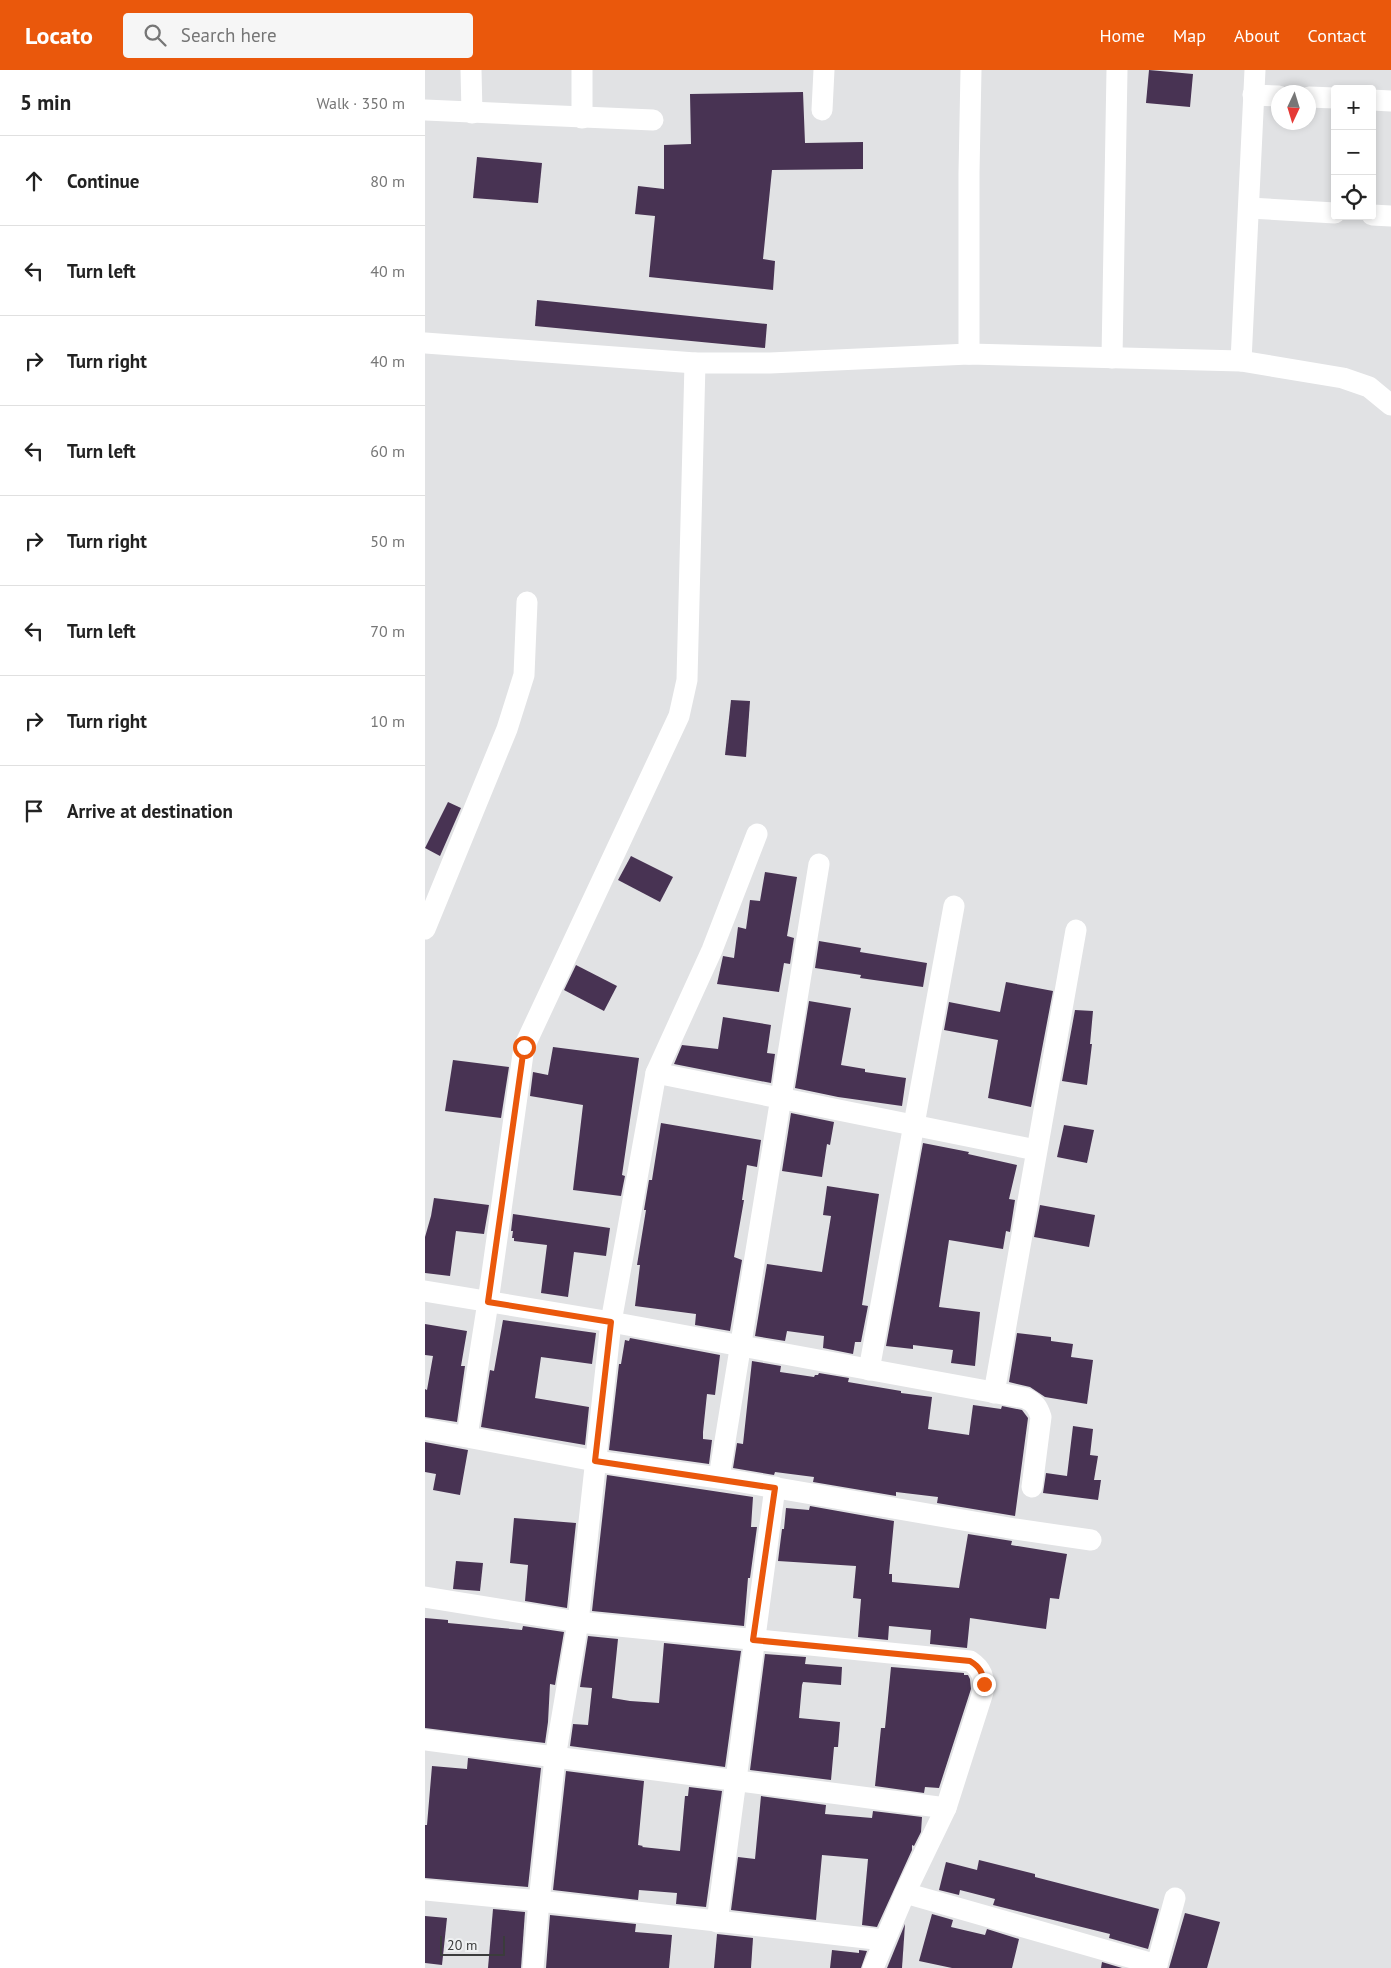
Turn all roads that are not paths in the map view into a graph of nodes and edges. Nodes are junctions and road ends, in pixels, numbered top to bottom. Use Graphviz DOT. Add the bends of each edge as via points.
graph roads {
  1 [pos="471,70"];
  2 [pos="582,70"];
  3 [pos="824,70"];
  4 [pos="971,70"];
  5 [pos="1117,70"];
  6 [pos="1255,70"];
  7 [pos="1253,95"];
  8 [pos="1271,96"];
  9 [pos="1316,97"];
  10 [pos="1331,98"];
  11 [pos="1376,100"];
  12 [pos="1391,101"];
  13 [pos="425,110"];
  14 [pos="822,110"];
  15 [pos="472,113"];
  16 [pos="582,118"];
  17 [pos="653,120"];
  18 [pos="1249,208"];
  19 [pos="1331,213"];
  20 [pos="1376,215"];
  21 [pos="1391,216"];
  22 [pos="425,343"];
  23 [pos="969,354"];
  24 [pos="1112,358"];
  25 [pos="1241,361"];
  26 [pos="695,363"];
  27 [pos="1391,405"];
  28 [pos="527,602"];
  29 [pos="757,834"];
  30 [pos="819,864"];
  31 [pos="954,906"];
  32 [pos="425,930"];
  33 [pos="1076,930"];
  34 [pos="656,1073"];
  35 [pos="781,1097"];
  36 [pos="914,1125"];
  37 [pos="1036,1150"];
  38 [pos="425,1291"];
  39 [pos="488,1302"];
  40 [pos="611,1322"];
  41 [pos="741,1346"];
  42 [pos="869,1370"];
  43 [pos="994,1393"];
  44 [pos="425,1429"];
  45 [pos="467,1436"];
  46 [pos="595,1461"];
  47 [pos="719,1478"];
  48 [pos="1032,1487"];
  49 [pos="775,1488"];
  50 [pos="1091,1540"];
  51 [pos="425,1597"];
  52 [pos="578,1622"];
  53 [pos="753,1640"];
  54 [pos="425,1740"];
  55 [pos="555,1758"];
  56 [pos="735,1780"];
  57 [pos="946,1808"];
  58 [pos="425,1890"];
  59 [pos="905,1893"];
  60 [pos="1175,1898"];
  61 [pos="539,1901"];
  62 [pos="717,1922"];
  63 [pos="885,1940"];
  64 [pos="1157,1967"];
  65 [pos="533,1968"];
  66 [pos="873,1968"];
  1 -- 15 [label="street"];
  2 -- 16 [label="street"];
  3 -- 14 [label="street"];
  4 -- 23 [label="street"];
  5 -- 24 [label="street"];
  6 -- 7 [label="street"];
  7 -- 8 [label="street"];
  7 -- 18 [label="street"];
  9 -- 10 [label="street"];
  11 -- 12 [label="street"];
  13 -- 15 [label="street"];
  15 -- 16 [label="street"];
  16 -- 17 [label="street"];
  18 -- 19 [label="street"];
  18 -- 25 [label="street"];
  20 -- 21 [label="street"];
  22 -- 26 [label="street"];
  23 -- 24 [label="street"];
  23 -- 26 [label="street"];
  24 -- 25 [label="street"];
  25 -- 27 [label="street" via="1343,378 1369,387"];
  26 -- 39 [label="street" via="687,680 679,716 524,1047"];
  28 -- 32 [label="street" via="524,675 510,720"];
  29 -- 34 [label="street" via="713,950"];
  30 -- 35 [label="street"];
  31 -- 36 [label="street"];
  33 -- 37 [label="street"];
  34 -- 35 [label="street"];
  34 -- 40 [label="street"];
  35 -- 36 [label="street"];
  35 -- 41 [label="street"];
  36 -- 37 [label="street"];
  36 -- 42 [label="street"];
  37 -- 43 [label="street"];
  38 -- 39 [label="street"];
  39 -- 40 [label="street"];
  39 -- 45 [label="street"];
  40 -- 41 [label="street"];
  40 -- 46 [label="street"];
  41 -- 42 [label="street"];
  41 -- 47 [label="street"];
  42 -- 43 [label="street"];
  43 -- 48 [label="street" via="1025,1398 1038,1408 1041,1417"];
  44 -- 45 [label="street"];
  45 -- 46 [label="street"];
  46 -- 47 [label="street"];
  46 -- 52 [label="street"];
  47 -- 49 [label="street"];
  49 -- 50 [label="street"];
  49 -- 53 [label="street"];
  51 -- 52 [label="street"];
  52 -- 53 [label="street"];
  52 -- 55 [label="street"];
  53 -- 56 [label="street"];
  53 -- 57 [label="street" via="970,1661 979,1666 983,1692"];
  54 -- 55 [label="street"];
  55 -- 56 [label="street"];
  55 -- 61 [label="street"];
  56 -- 57 [label="street"];
  56 -- 62 [label="street"];
  57 -- 59 [label="street"];
  58 -- 61 [label="street"];
  59 -- 63 [label="street"];
  59 -- 64 [label="street"];
  60 -- 64 [label="street"];
  61 -- 62 [label="street"];
  61 -- 65 [label="street"];
  62 -- 63 [label="street"];
  63 -- 66 [label="street"];
}
